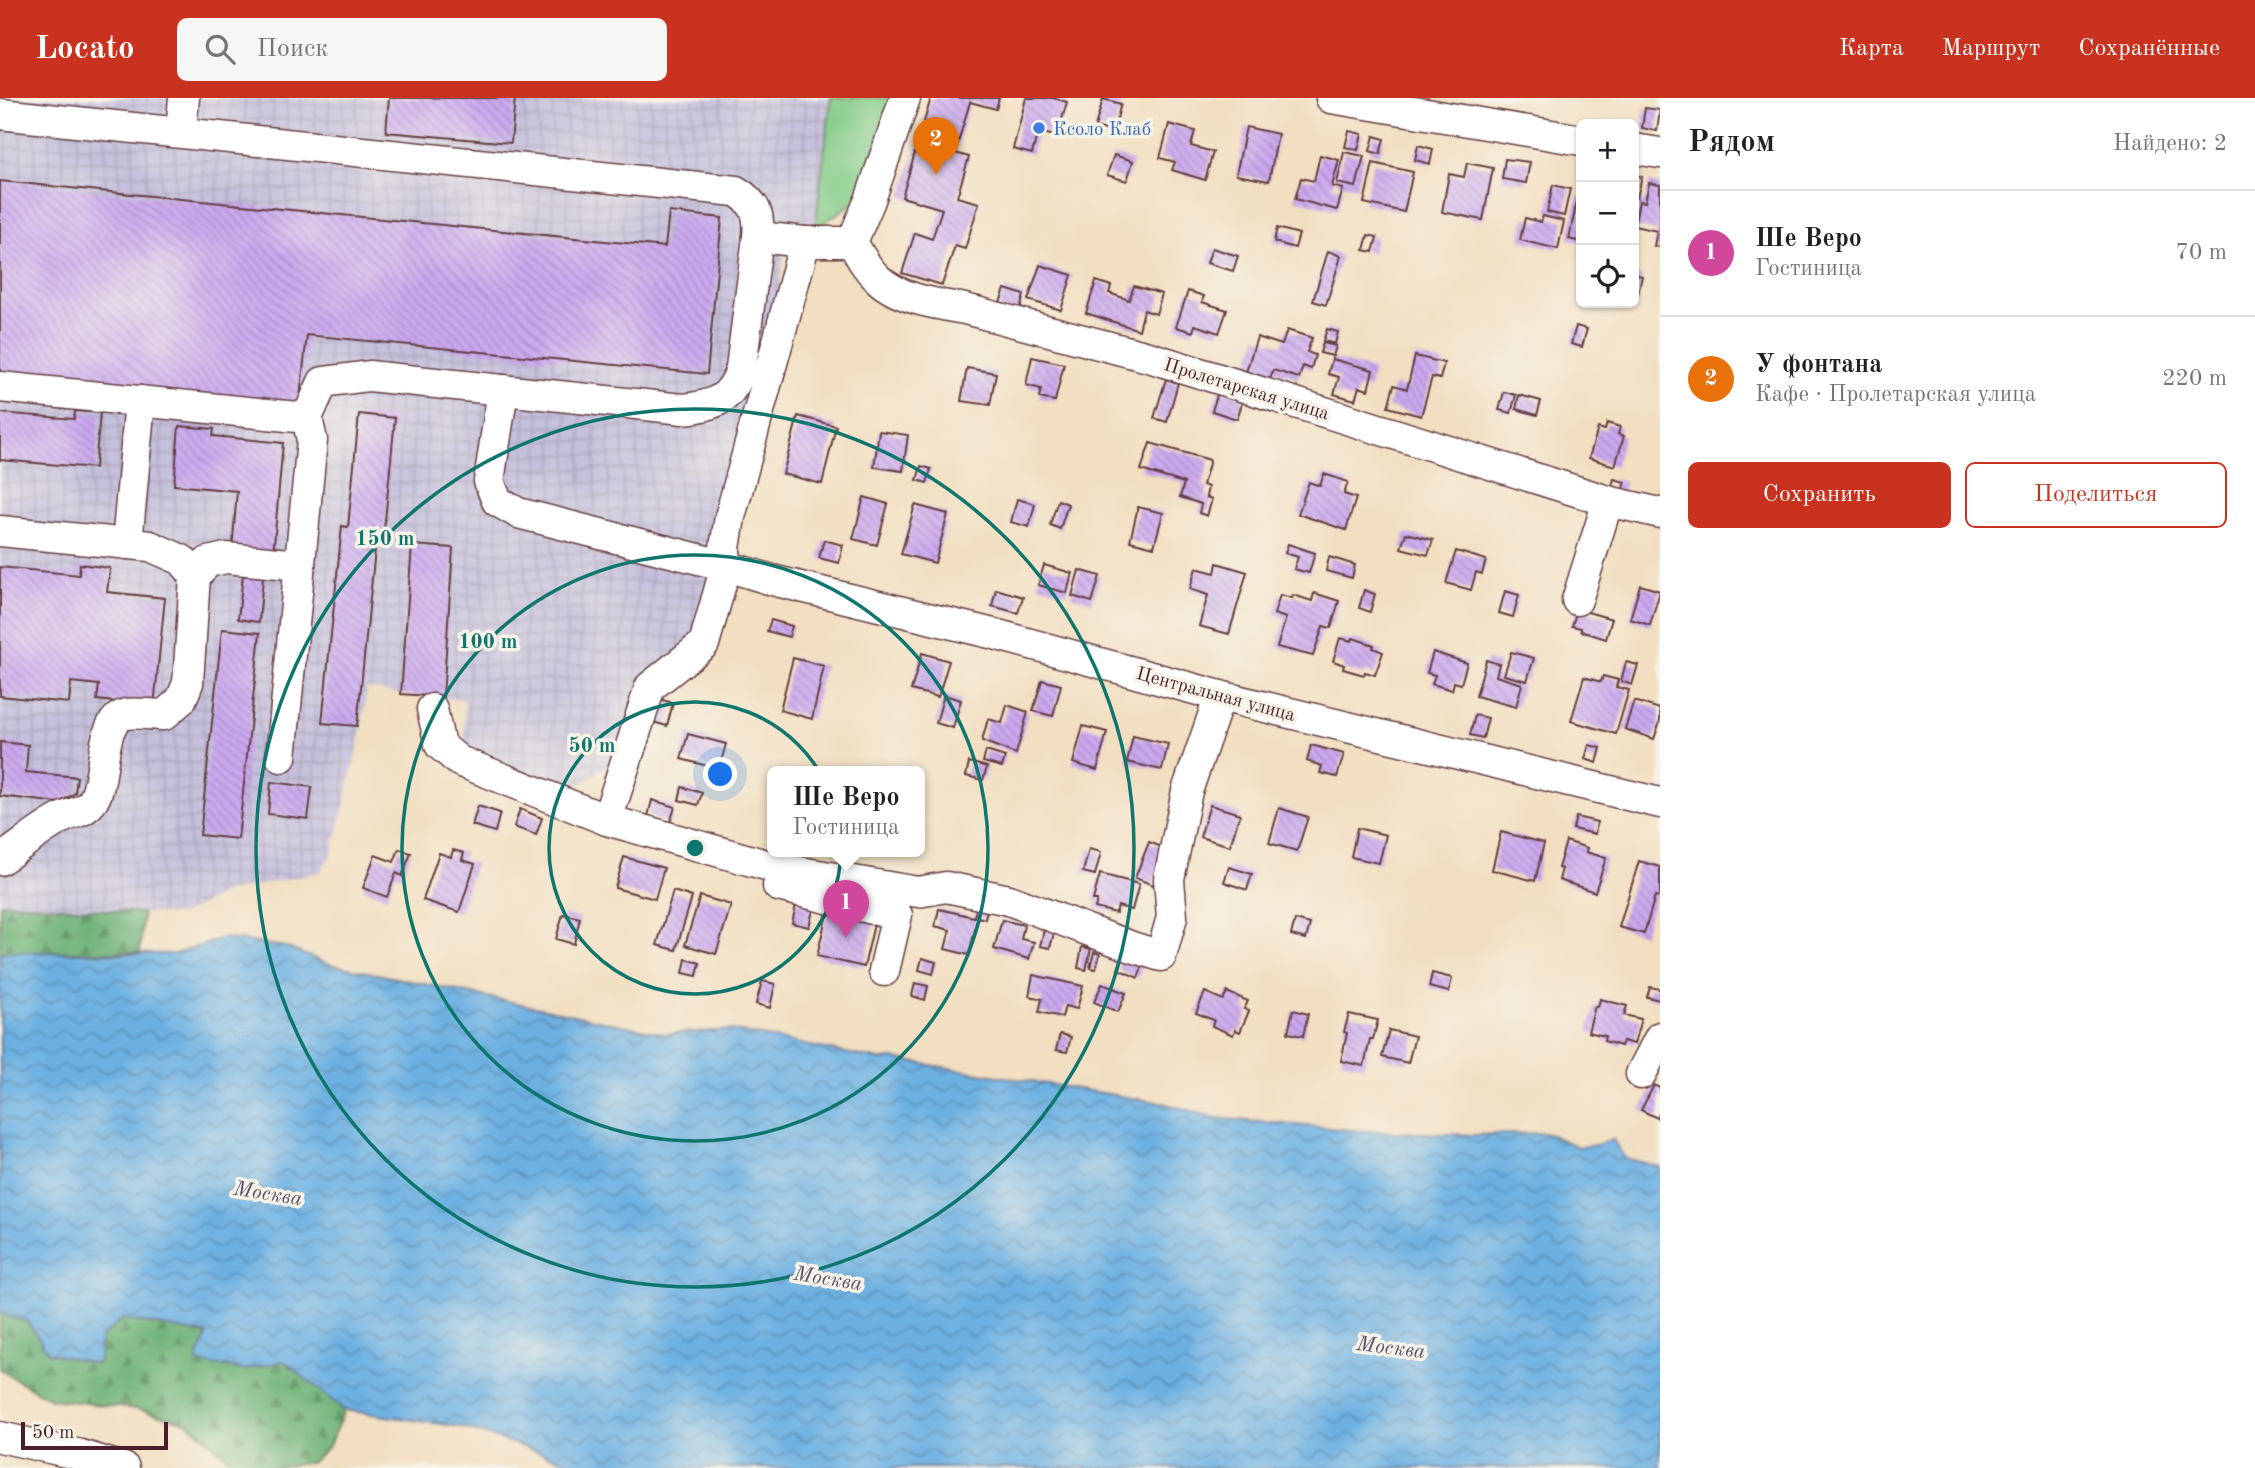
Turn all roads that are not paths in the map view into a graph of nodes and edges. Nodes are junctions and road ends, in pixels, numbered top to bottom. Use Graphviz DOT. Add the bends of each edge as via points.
graph roads {
  1 [pos="87,98"];
  2 [pos="184,98"];
  3 [pos="905,98"];
  4 [pos="1331,98"];
  5 [pos="0,114"];
  6 [pos="101,124"];
  7 [pos="181,132"];
  8 [pos="1576,139"];
  9 [pos="1639,150"];
  10 [pos="1660,153"];
  11 [pos="758,237"];
  12 [pos="805,242"];
  13 [pos="852,242"];
  14 [pos="0,387"];
  15 [pos="503,390"];
  16 [pos="140,401"];
  17 [pos="307,418"];
  18 [pos="1608,501"];
  19 [pos="1660,513"];
  20 [pos="0,531"];
  21 [pos="127,544"];
  22 [pos="300,565"];
  23 [pos="726,566"];
  24 [pos="195,576"];
  25 [pos="1577,600"];
  26 [pos="1220,696"];
  27 [pos="432,709"];
  28 [pos="281,757"];
  29 [pos="1660,803"];
  30 [pos="607,820"];
  31 [pos="0,860"];
  32 [pos="777,868"];
  33 [pos="884,971"];
  34 [pos="1660,1037"];
  35 [pos="1641,1074"];
  36 [pos="0,1437"];
  37 [pos="124,1468"];
  1 -- 6 [label="street"];
  2 -- 7 [label="street"];
  3 -- 13 [label="street"];
  4 -- 8 [label="street"];
  5 -- 6 [label="street"];
  6 -- 7 [label="street"];
  7 -- 11 [label="street" via="736,191 756,208"];
  9 -- 10 [label="street"];
  11 -- 12 [label="street"];
  11 -- 15 [label="street" via="741,368 736,385 721,398 704,407 683,409"];
  12 -- 13 [label="street"];
  12 -- 23 [label="street" via="730,517"];
  13 -- 18 [label="street, Пролетарская улица" via="878,280 901,293 1152,358"];
  14 -- 16 [label="street"];
  15 -- 17 [label="street" via="369,376 323,382"];
  15 -- 23 [label="street, Центральная улица" via="489,481 497,501 518,513"];
  16 -- 17 [label="street"];
  16 -- 21 [label="street"];
  17 -- 22 [label="street" via="313,440"];
  18 -- 19 [label="street, Пролетарская улица"];
  18 -- 25 [label="street"];
  20 -- 21 [label="street"];
  21 -- 24 [label="street" via="169,554"];
  22 -- 24 [label="street" via="226,558 208,562"];
  22 -- 28 [label="street"];
  23 -- 26 [label="street, Центральная улица"];
  23 -- 30 [label="street" via="704,644 650,687"];
  24 -- 31 [label="street" via="188,683 181,700 164,715 126,714 115,720 107,734 99,787 92,802"];
  26 -- 29 [label="street, Центральная улица"];
  26 -- 32 [label="street" via="1187,791 1170,879 1172,917 1161,956 1009,900 946,887 918,892"];
  27 -- 30 [label="street" via="440,745 459,761"];
  30 -- 32 [label="street"];
  32 -- 33 [label="street" via="778,886 897,915"];
  34 -- 35 [label="street"];
  36 -- 37 [label="street"];
}
